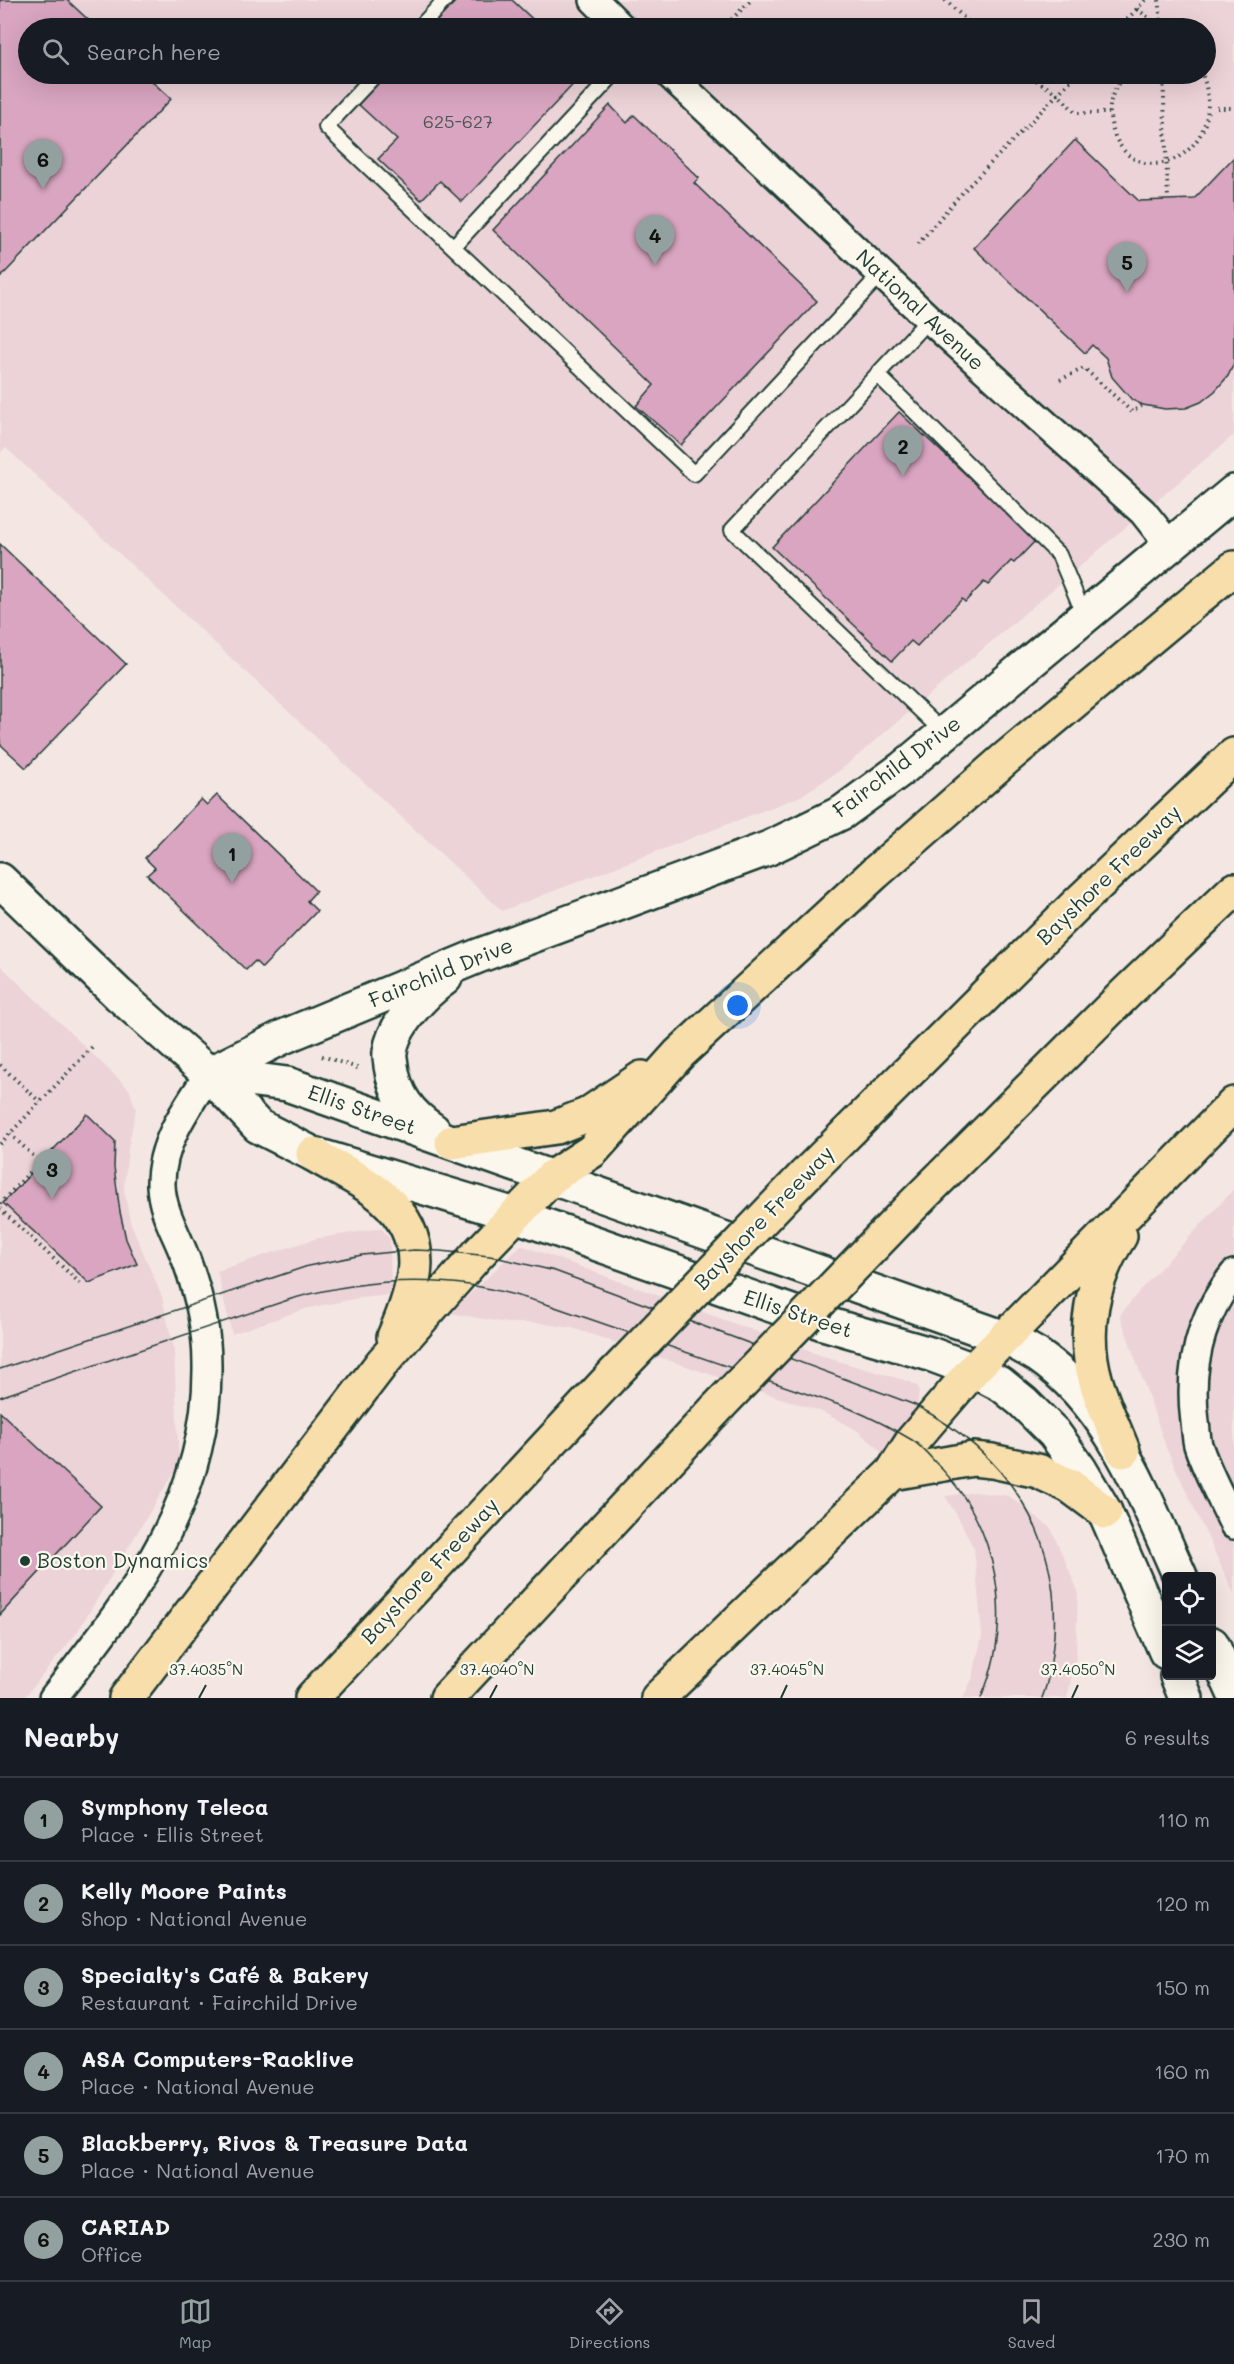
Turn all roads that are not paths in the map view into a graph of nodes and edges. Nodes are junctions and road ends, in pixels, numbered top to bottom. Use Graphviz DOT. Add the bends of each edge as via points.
graph roads {
  1 [pos="445,0"];
  2 [pos="594,0"];
  3 [pos="428,18"];
  4 [pos="612,18"];
  5 [pos="367,84"];
  6 [pos="605,84"];
  7 [pos="680,84"];
  8 [pos="453,247"];
  9 [pos="881,274"];
  10 [pos="929,319"];
  11 [pos="878,374"];
  12 [pos="1234,492"];
  13 [pos="1170,546"];
  14 [pos="1234,568"];
  15 [pos="1085,617"];
  16 [pos="944,733"];
  17 [pos="1234,755"];
  18 [pos="0,880"];
  19 [pos="1234,890"];
  20 [pos="478,956"];
  21 [pos="679,1054"];
  22 [pos="209,1074"];
  23 [pos="1234,1104"];
  24 [pos="453,1142"];
  25 [pos="313,1154"];
  26 [pos="552,1177"];
  27 [pos="1147,1194"];
  28 [pos="514,1215"];
  29 [pos="1234,1274"];
  30 [pos="1005,1338"];
  31 [pos="382,1363"];
  32 [pos="973,1370"];
  33 [pos="1123,1451"];
  34 [pos="892,1473"];
  35 [pos="1105,1512"];
  36 [pos="1234,1525"];
  37 [pos="1178,1572"];
  38 [pos="1162,1641"];
  39 [pos="1216,1653"];
  40 [pos="1179,1680"];
  41 [pos="1234,1693"];
  42 [pos="53,1698"];
  43 [pos="126,1698"];
  44 [pos="312,1698"];
  45 [pos="447,1698"];
  46 [pos="658,1698"];
  47 [pos="1186,1698"];
  1 -- 3 [label="lane"];
  2 -- 4 [label="street"];
  5 -- 8 [label="lane" via="326,127"];
  6 -- 8 [label="lane"];
  7 -- 9 [label="street, National Avenue"];
  8 -- 9 [label="lane" via="694,474"];
  9 -- 10 [label="street, National Avenue"];
  10 -- 11 [label="lane"];
  10 -- 13 [label="street, National Avenue" via="1143,513"];
  11 -- 15 [label="lane" via="1059,555"];
  11 -- 16 [label="lane" via="732,530"];
  12 -- 13 [label="main road, Fairchild Drive"];
  13 -- 15 [label="main road, Fairchild Drive"];
  14 -- 21 [label="highway" via="1005,759"];
  15 -- 16 [label="main road, Fairchild Drive"];
  16 -- 20 [label="main road, Fairchild Drive" via="843,812 769,848"];
  17 -- 44 [label="highway, Bayshore Freeway, bridge" via="1076,905 805,1175"];
  18 -- 22 [label="main road, Ellis Street" via="118,994"];
  19 -- 45 [label="highway, bridge" via="908,1210"];
  20 -- 22 [label="main road, Fairchild Drive" via="283,1036"];
  20 -- 24 [label="main road" via="431,988 413,1007 390,1052 393,1080 402,1102 420,1121"];
  21 -- 24 [label="highway" via="586,1115 556,1127"];
  21 -- 26 [label="highway" via="592,1151"];
  22 -- 24 [label="main road, Ellis Street" via="287,1084"];
  22 -- 25 [label="main road, Ellis Street" via="258,1126"];
  22 -- 42 [label="street" via="173,1132 161,1185 164,1210 187,1261 204,1328 205,1410 196,1461 178,1513 149,1567"];
  23 -- 27 [label="highway"];
  24 -- 26 [label="main road, Ellis Street"];
  25 -- 28 [label="main road, Ellis Street"];
  25 -- 31 [label="highway" via="382,1196 402,1216 414,1250 415,1281 409,1304"];
  26 -- 28 [label="highway"];
  26 -- 30 [label="main road, Ellis Street"];
  27 -- 30 [label="highway"];
  27 -- 33 [label="highway" via="1106,1257 1089,1320 1096,1381"];
  28 -- 31 [label="highway"];
  28 -- 32 [label="main road, Ellis Street" via="823,1323"];
  29 -- 36 [label="street" via="1204,1326 1192,1393 1198,1444"];
  30 -- 32 [label="highway"];
  30 -- 33 [label="main road, Ellis Street" via="1038,1356 1070,1383"];
  31 -- 43 [label="highway"];
  32 -- 34 [label="highway" via="913,1440"];
  32 -- 35 [label="main road, Ellis Street" via="1002,1385 1054,1433"];
  33 -- 37 [label="main road, Ellis Street"];
  34 -- 35 [label="highway" via="973,1459 992,1461 1038,1471 1070,1486"];
  34 -- 46 [label="highway"];
  35 -- 38 [label="main road, Ellis Street"];
  39 -- 41 [label="main road"];
  40 -- 47 [label="main road"];
}
